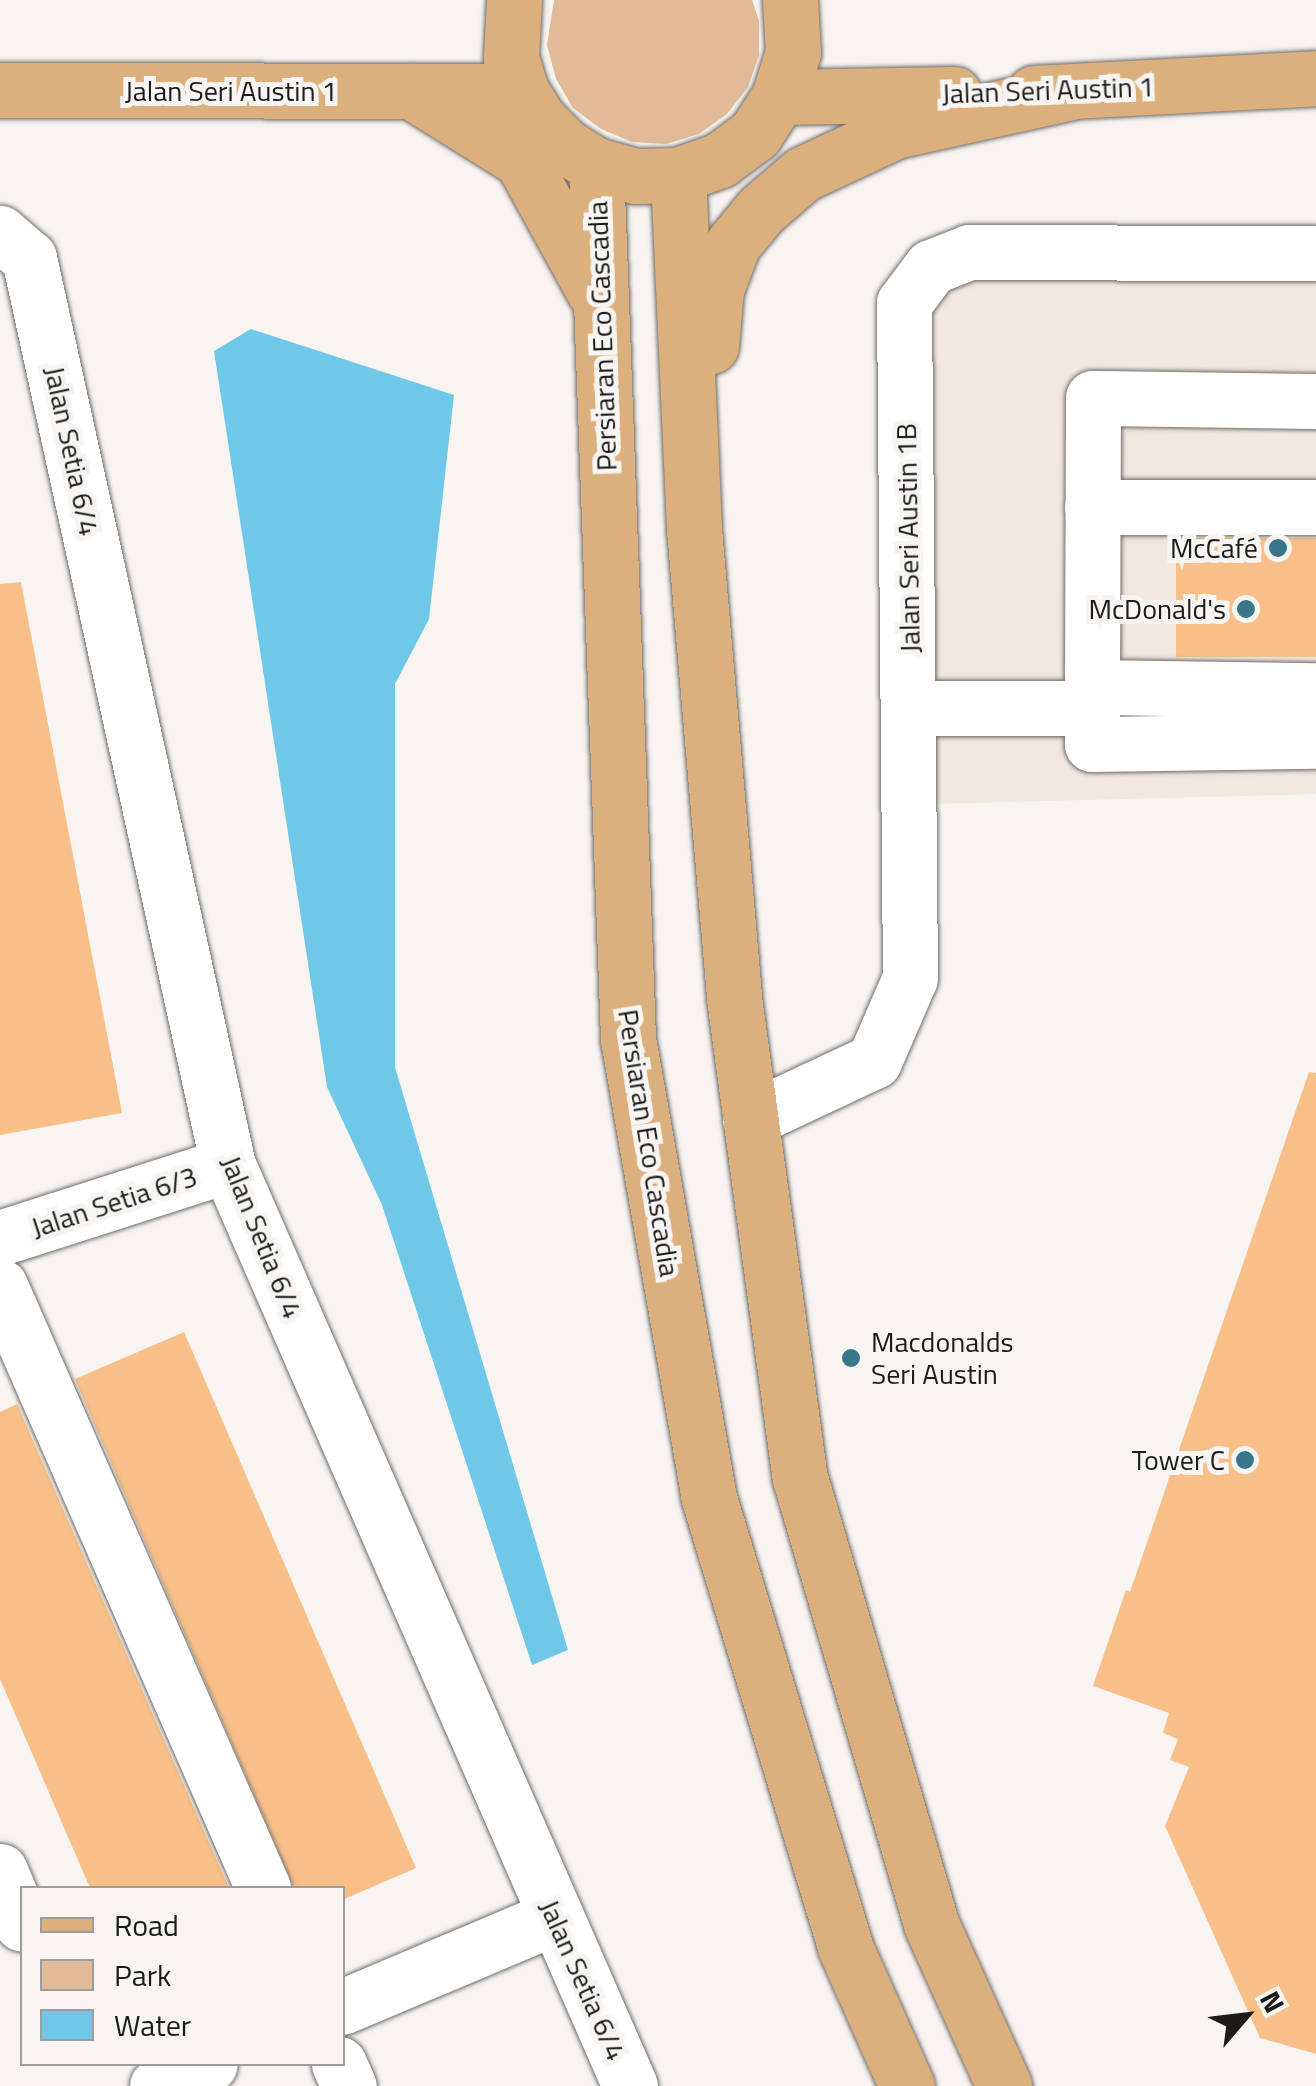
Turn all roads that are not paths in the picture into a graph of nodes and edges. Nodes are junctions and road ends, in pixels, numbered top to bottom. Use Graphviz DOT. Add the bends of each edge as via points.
graph roads {
  1 [pos="514,0"];
  2 [pos="790,0"];
  3 [pos="1316,78"];
  4 [pos="0,90"];
  5 [pos="410,91"];
  6 [pos="522,91"];
  7 [pos="1071,92"];
  8 [pos="780,98"];
  9 [pos="596,165"];
  10 [pos="678,175"];
  11 [pos="0,233"];
  12 [pos="1316,253"];
  13 [pos="598,298"];
  14 [pos="1316,401"];
  15 [pos="1316,506"];
  16 [pos="1092,507"];
  17 [pos="694,528"];
  18 [pos="1316,690"];
  19 [pos="1092,697"];
  20 [pos="910,708"];
  21 [pos="1316,741"];
  22 [pos="750,1119"];
  23 [pos="228,1165"];
  24 [pos="0,1238"];
  25 [pos="0,1286"];
  26 [pos="0,1871"];
  27 [pos="262,1886"];
  28 [pos="555,1918"];
  29 [pos="20,1919"];
  30 [pos="345,2006"];
  31 [pos="205,2066"];
  32 [pos="157,2086"];
  33 [pos="630,2086"];
  34 [pos="907,2086"];
  35 [pos="1004,2086"];
  1 -- 6 [label="main road" via="511,58"];
  2 -- 8 [label="main road" via="793,52"];
  3 -- 7 [label="main road, Jalan Seri Austin 1"];
  4 -- 5 [label="main road, Jalan Seri Austin 1"];
  5 -- 6 [label="main road, Jalan Seri Austin 1"];
  5 -- 13 [label="main road" via="522,160"];
  6 -- 9 [label="main road" via="540,122"];
  7 -- 8 [label="main road, Jalan Seri Austin 1"];
  7 -- 17 [label="main road" via="895,131 803,174 761,210 732,244 716,289"];
  8 -- 10 [label="main road" via="755,134 720,160"];
  9 -- 10 [label="main road" via="636,176"];
  9 -- 13 [label="main road, Persiaran Eco Cascadia"];
  10 -- 17 [label="main road"];
  11 -- 23 [label="street, Jalan Setia 6/4" via="30,258"];
  12 -- 20 [label="street, Jalan Seri Austin 1B" via="968,252 931,267 904,304"];
  13 -- 34 [label="main road, Persiaran Eco Cascadia" via="628,1039 708,1496 846,1947"];
  14 -- 16 [label="street" via="1093,398"];
  15 -- 16 [label="street"];
  16 -- 19 [label="street"];
  17 -- 22 [label="main road"];
  18 -- 19 [label="street"];
  19 -- 20 [label="street"];
  19 -- 21 [label="street" via="1092,744"];
  20 -- 22 [label="street, Jalan Seri Austin 1B" via="910,978 874,1060"];
  22 -- 35 [label="main road" via="800,1478 931,1924"];
  23 -- 24 [label="street, Jalan Setia 6/3"];
  23 -- 28 [label="street, Jalan Setia 6/4"];
  25 -- 27 [label="street"];
  26 -- 29 [label="street"];
  28 -- 30 [label="street"];
  28 -- 33 [label="street, Jalan Setia 6/4"];
  31 -- 32 [label="street"];
}
